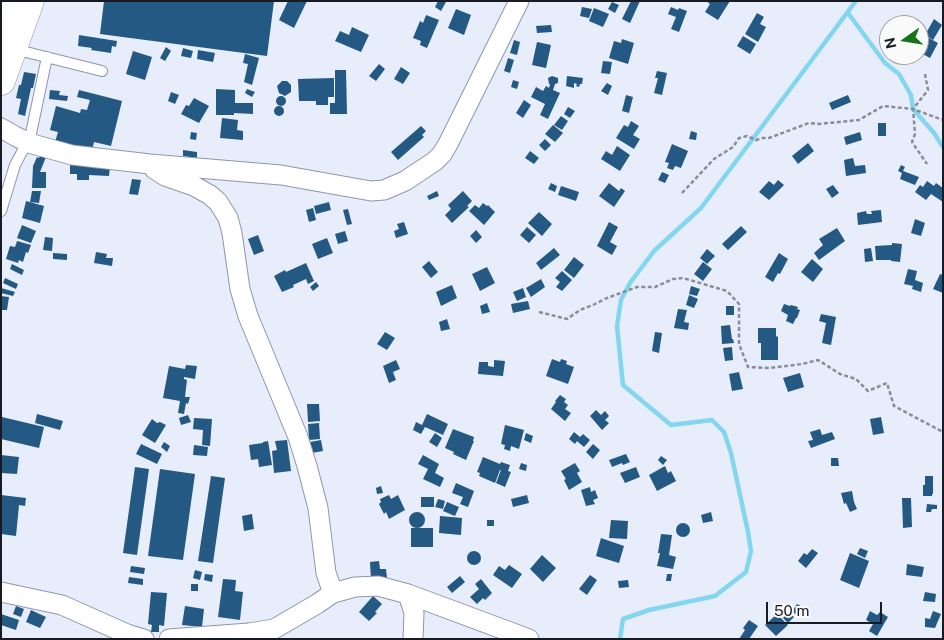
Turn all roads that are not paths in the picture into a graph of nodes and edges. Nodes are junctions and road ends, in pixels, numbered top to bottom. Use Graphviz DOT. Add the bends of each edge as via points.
graph roads {
  1 [pos="8,1"];
  2 [pos="30,1"];
  3 [pos="519,1"];
  4 [pos="1,22"];
  5 [pos="13,48"];
  6 [pos="47,57"];
  7 [pos="102,71"];
  8 [pos="1,81"];
  9 [pos="1,128"];
  10 [pos="28,143"];
  11 [pos="150,164"];
  12 [pos="1,211"];
  13 [pos="1,592"];
  14 [pos="333,593"];
  15 [pos="408,594"];
  16 [pos="133,637"];
  17 [pos="168,639"];
  18 [pos="413,639"];
  19 [pos="529,639"];
  1 -- 4 [label="main road"];
  2 -- 5 [label="main road"];
  3 -- 11 [label="street" via="448,144 436,161 400,184 371,191 281,175"];
  5 -- 6 [label="lane"];
  5 -- 8 [label="main road"];
  6 -- 7 [label="lane"];
  6 -- 10 [label="lane"];
  9 -- 10 [label="street"];
  10 -- 11 [label="street" via="72,155"];
  10 -- 12 [label="lane" via="15,165"];
  11 -- 14 [label="street" via="155,171 210,195 228,218 248,316 307,466 318,508 326,573"];
  13 -- 16 [label="street" via="62,604"];
  14 -- 15 [label="street" via="354,587 378,586"];
  14 -- 17 [label="street" via="274,629"];
  15 -- 18 [label="street" via="414,614"];
  15 -- 19 [label="street"];
}
